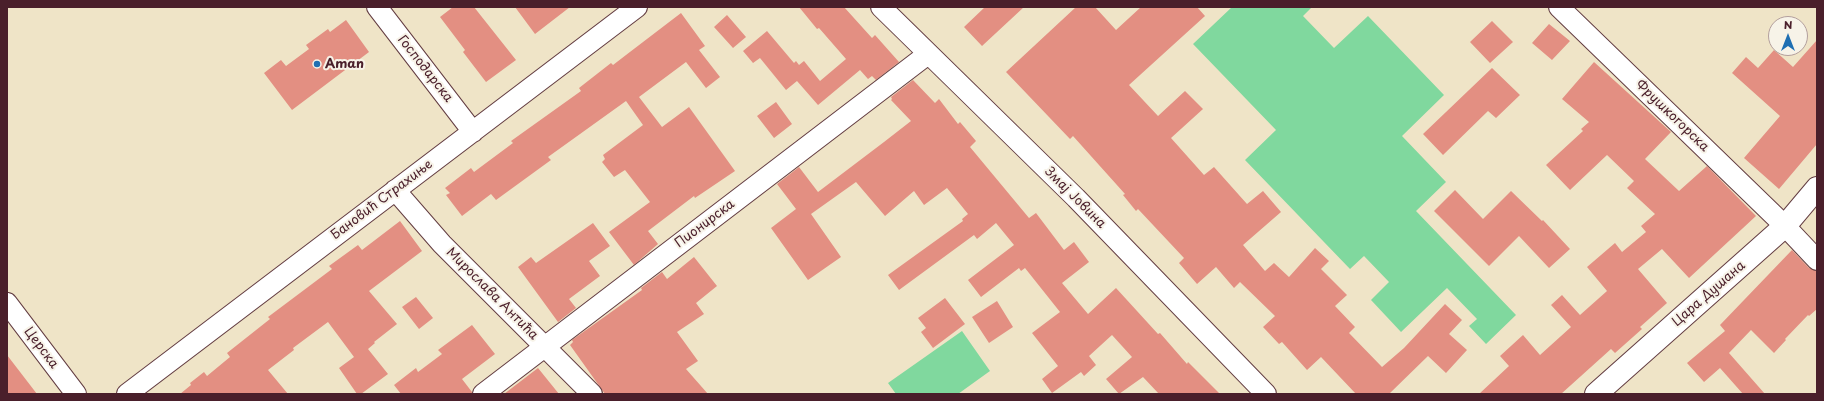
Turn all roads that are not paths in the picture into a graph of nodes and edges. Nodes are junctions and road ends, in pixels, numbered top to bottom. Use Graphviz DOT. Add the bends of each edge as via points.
graph roads {
  1 [pos="377,7"];
  2 [pos="637,7"];
  3 [pos="881,7"];
  4 [pos="1559,7"];
  5 [pos="928,54"];
  6 [pos="473,132"];
  7 [pos="1817,188"];
  8 [pos="395,190"];
  9 [pos="1785,226"];
  10 [pos="1817,260"];
  11 [pos="7,303"];
  12 [pos="544,347"];
  13 [pos="76,394"];
  14 [pos="127,394"];
  15 [pos="483,394"];
  16 [pos="592,394"];
  17 [pos="1266,394"];
  18 [pos="1596,394"];
  1 -- 6 [label="street, Господарска"];
  2 -- 6 [label="street, Бановић Страхиње"];
  3 -- 5 [label="street, Змај Јовина"];
  4 -- 9 [label="street, Фрушкогорска"];
  5 -- 12 [label="street, Пионирска"];
  5 -- 17 [label="street, Змај Јовина" via="1076,198"];
  6 -- 8 [label="street, Бановић Страхиње"];
  7 -- 9 [label="main road, Цара Душана"];
  8 -- 12 [label="street, Мирослава Антића" via="425,226"];
  8 -- 14 [label="street, Бановић Страхиње"];
  9 -- 10 [label="street, Фрушкогорска"];
  9 -- 18 [label="main road, Цара Душана"];
  11 -- 13 [label="street, Церска"];
  12 -- 15 [label="street, Пионирска"];
  12 -- 16 [label="street, Мирослава Антића"];
}
